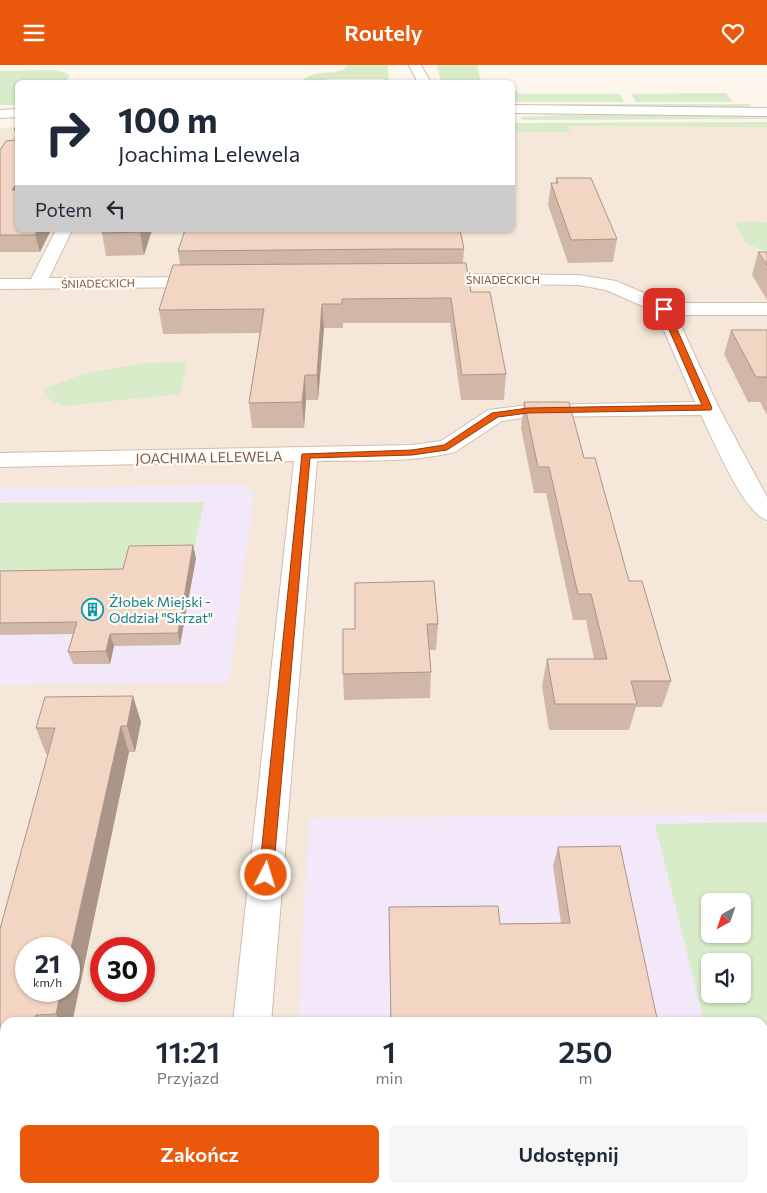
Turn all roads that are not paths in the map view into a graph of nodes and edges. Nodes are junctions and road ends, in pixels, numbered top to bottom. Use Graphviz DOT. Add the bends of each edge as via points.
graph roads {
  1 [pos="410,68"];
  2 [pos="422,80"];
  3 [pos="515,109"];
  4 [pos="588,111"];
  5 [pos="767,112"];
  6 [pos="15,113"];
  7 [pos="0,114"];
  8 [pos="515,115"];
  9 [pos="63,232"];
  10 [pos="417,279"];
  11 [pos="225,282"];
  12 [pos="37,284"];
  13 [pos="0,285"];
  14 [pos="664,309"];
  15 [pos="767,309"];
  16 [pos="708,408"];
  17 [pos="306,455"];
  18 [pos="0,460"];
  19 [pos="767,512"];
  20 [pos="253,1017"];
  1 -- 2 [label="street"];
  3 -- 4 [label="street"];
  4 -- 5 [label="street"];
  4 -- 8 [label="street"];
  6 -- 7 [label="street"];
  9 -- 12 [label="street, ŚNIADECKICH"];
  10 -- 14 [label="street, ŚNIADECKICH" via="580,280 610,285"];
  11 -- 12 [label="street, ŚNIADECKICH"];
  12 -- 13 [label="street"];
  14 -- 15 [label="street"];
  14 -- 16 [label="street"];
  16 -- 17 [label="street, JOACHIMA LELEWELA" via="528,411 496,415 447,447 412,453"];
  16 -- 19 [label="street" via="756,500"];
  17 -- 18 [label="street, JOACHIMA LELEWELA"];
  17 -- 20 [label="street"];
}
